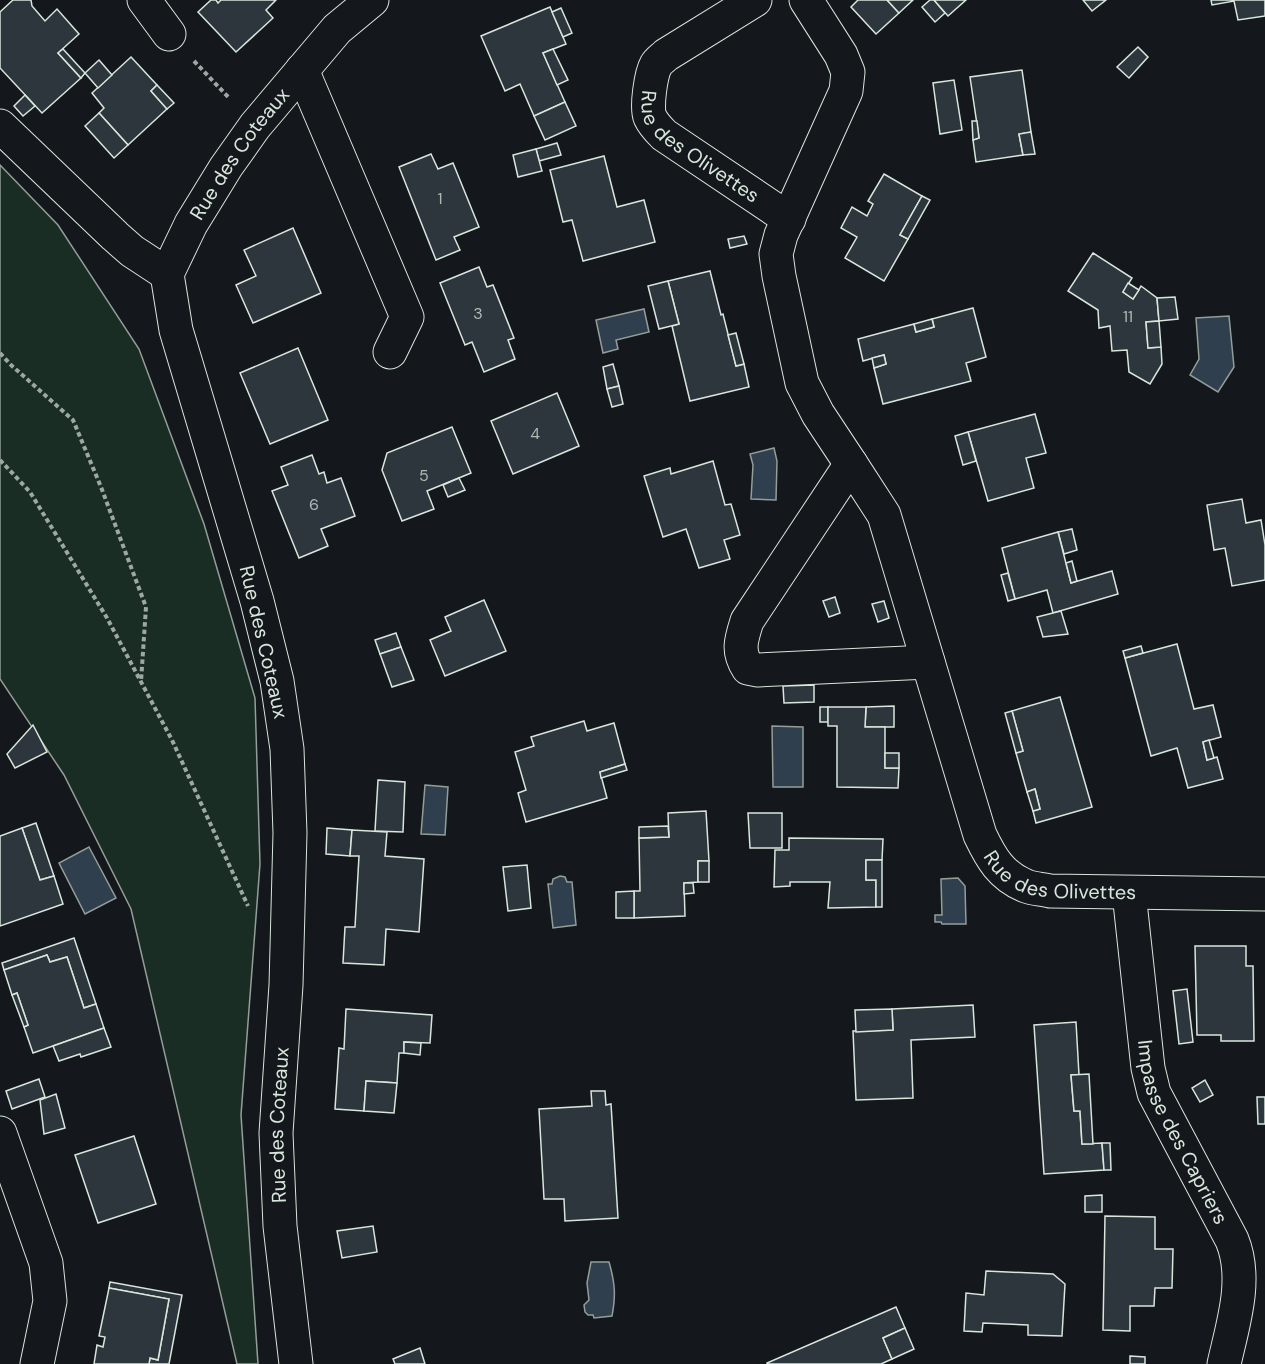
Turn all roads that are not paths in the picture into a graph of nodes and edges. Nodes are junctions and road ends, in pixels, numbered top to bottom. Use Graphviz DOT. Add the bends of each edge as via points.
graph roads {
  1 [pos="144,0"];
  2 [pos="372,0"];
  3 [pos="755,0"];
  4 [pos="806,0"];
  5 [pos="169,34"];
  6 [pos="302,70"];
  7 [pos="0,126"];
  8 [pos="789,219"];
  9 [pos="167,274"];
  10 [pos="390,352"];
  11 [pos="851,464"];
  12 [pos="928,662"];
  13 [pos="1129,892"];
  14 [pos="1265,894"];
  15 [pos="0,1133"];
  16 [pos="37,1364"];
  17 [pos="296,1364"];
  18 [pos="1224,1364"];
  1 -- 5 [label="street"];
  2 -- 6 [label="street, Rue des Coteaux" via="337,29"];
  3 -- 8 [label="street, Rue des Olivettes" via="657,64 650,116 664,135"];
  4 -- 8 [label="street, Rue des Olivettes" via="848,72 846,92"];
  6 -- 9 [label="street, Rue des Coteaux" via="226,167 191,224"];
  6 -- 10 [label="street" via="407,317"];
  7 -- 9 [label="street" via="132,252"];
  8 -- 11 [label="street, Rue des Olivettes" via="776,254 802,383"];
  9 -- 17 [label="street, Rue des Coteaux" via="176,330 257,601 277,681 287,749 290,833 286,985 276,1134 280,1226"];
  11 -- 12 [label="street, Rue des Olivettes" via="884,515"];
  11 -- 12 [label="street" via="747,621 741,658 748,668 758,670"];
  12 -- 13 [label="street, Rue des Olivettes" via="980,835 991,859 1007,875 1028,887"];
  13 -- 14 [label="street, Rue des Olivettes"];
  13 -- 18 [label="street, Impasse des Capriers" via="1154,1093 1237,1253 1239,1291"];
  15 -- 16 [label="street" via="46,1263 50,1301"];
}
